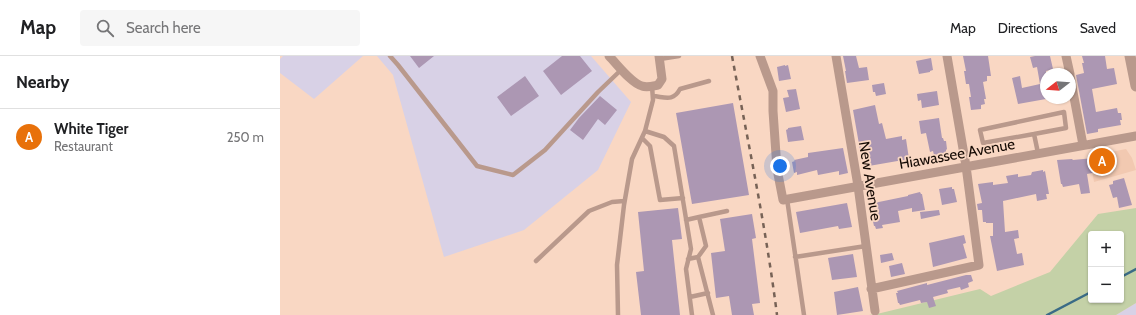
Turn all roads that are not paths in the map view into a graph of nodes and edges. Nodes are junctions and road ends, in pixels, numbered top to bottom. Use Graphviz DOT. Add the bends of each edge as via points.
graph roads {
  1 [pos="390,56"];
  2 [pos="609,56"];
  3 [pos="679,56"];
  4 [pos="760,56"];
  5 [pos="836,56"];
  6 [pos="947,56"];
  7 [pos="1066,56"];
  8 [pos="1130,56"];
  9 [pos="660,57"];
  10 [pos="1069,68"];
  11 [pos="622,69"];
  12 [pos="709,81"];
  13 [pos="1136,86"];
  14 [pos="652,91"];
  15 [pos="1075,104"];
  16 [pos="1076,109"];
  17 [pos="1064,112"];
  18 [pos="645,131"];
  19 [pos="1034,134"];
  20 [pos="1136,136"];
  21 [pos="642,138"];
  22 [pos="1083,145"];
  23 [pos="1038,153"];
  24 [pos="966,166"];
  25 [pos="858,186"];
  26 [pos="683,198"];
  27 [pos="785,199"];
  28 [pos="624,201"];
  29 [pos="727,211"];
  30 [pos="699,217"];
  31 [pos="686,220"];
  32 [pos="866,246"];
  33 [pos="698,257"];
  34 [pos="795,257"];
  35 [pos="688,259"];
  36 [pos="536,261"];
  37 [pos="871,289"];
  38 [pos="708,293"];
  39 [pos="690,297"];
  40 [pos="875,311"];
  41 [pos="618,315"];
  42 [pos="692,315"];
  43 [pos="713,315"];
  44 [pos="804,315"];
  1 -- 11 [label="lane" via="477,166 513,175 545,150"];
  2 -- 11 [label="street"];
  3 -- 9 [label="lane"];
  4 -- 27 [label="street" via="773,91 777,169"];
  5 -- 25 [label="street, New Avenue"];
  6 -- 24 [label="street"];
  7 -- 10 [label="street"];
  8 -- 13 [label="street"];
  9 -- 14 [label="street" via="662,79"];
  11 -- 14 [label="street" via="641,86"];
  12 -- 14 [label="lane" via="680,89 677,95 671,98"];
  14 -- 18 [label="lane" via="653,100"];
  15 -- 16 [label="street"];
  16 -- 17 [label="lane"];
  16 -- 22 [label="street"];
  17 -- 19 [label="lane" via="1066,128"];
  17 -- 19 [label="lane" via="980,130 983,143"];
  18 -- 21 [label="lane"];
  18 -- 26 [label="lane" via="664,137 674,146"];
  19 -- 23 [label="lane"];
  20 -- 22 [label="street, Hiawassee Avenue"];
  21 -- 26 [label="lane" via="650,146 660,200"];
  21 -- 28 [label="lane" via="632,159"];
  22 -- 23 [label="street, Hiawassee Avenue"];
  23 -- 24 [label="street, Hiawassee Avenue"];
  24 -- 25 [label="street, Hiawassee Avenue"];
  24 -- 37 [label="street" via="979,265"];
  25 -- 27 [label="street, Hiawassee Avenue"];
  25 -- 32 [label="street, New Avenue"];
  26 -- 31 [label="lane"];
  27 -- 34 [label="lane"];
  28 -- 36 [label="lane" via="612,202 589,211"];
  28 -- 41 [label="lane" via="617,265"];
  29 -- 30 [label="lane"];
  30 -- 31 [label="lane"];
  30 -- 33 [label="lane" via="706,246"];
  31 -- 35 [label="lane" via="691,249"];
  32 -- 34 [label="lane"];
  32 -- 37 [label="street, New Avenue"];
  33 -- 35 [label="lane"];
  33 -- 38 [label="lane"];
  34 -- 44 [label="lane"];
  35 -- 39 [label="lane" via="686,269"];
  37 -- 40 [label="street, New Avenue"];
  38 -- 39 [label="lane"];
  38 -- 43 [label="lane"];
  39 -- 42 [label="lane"];
}
